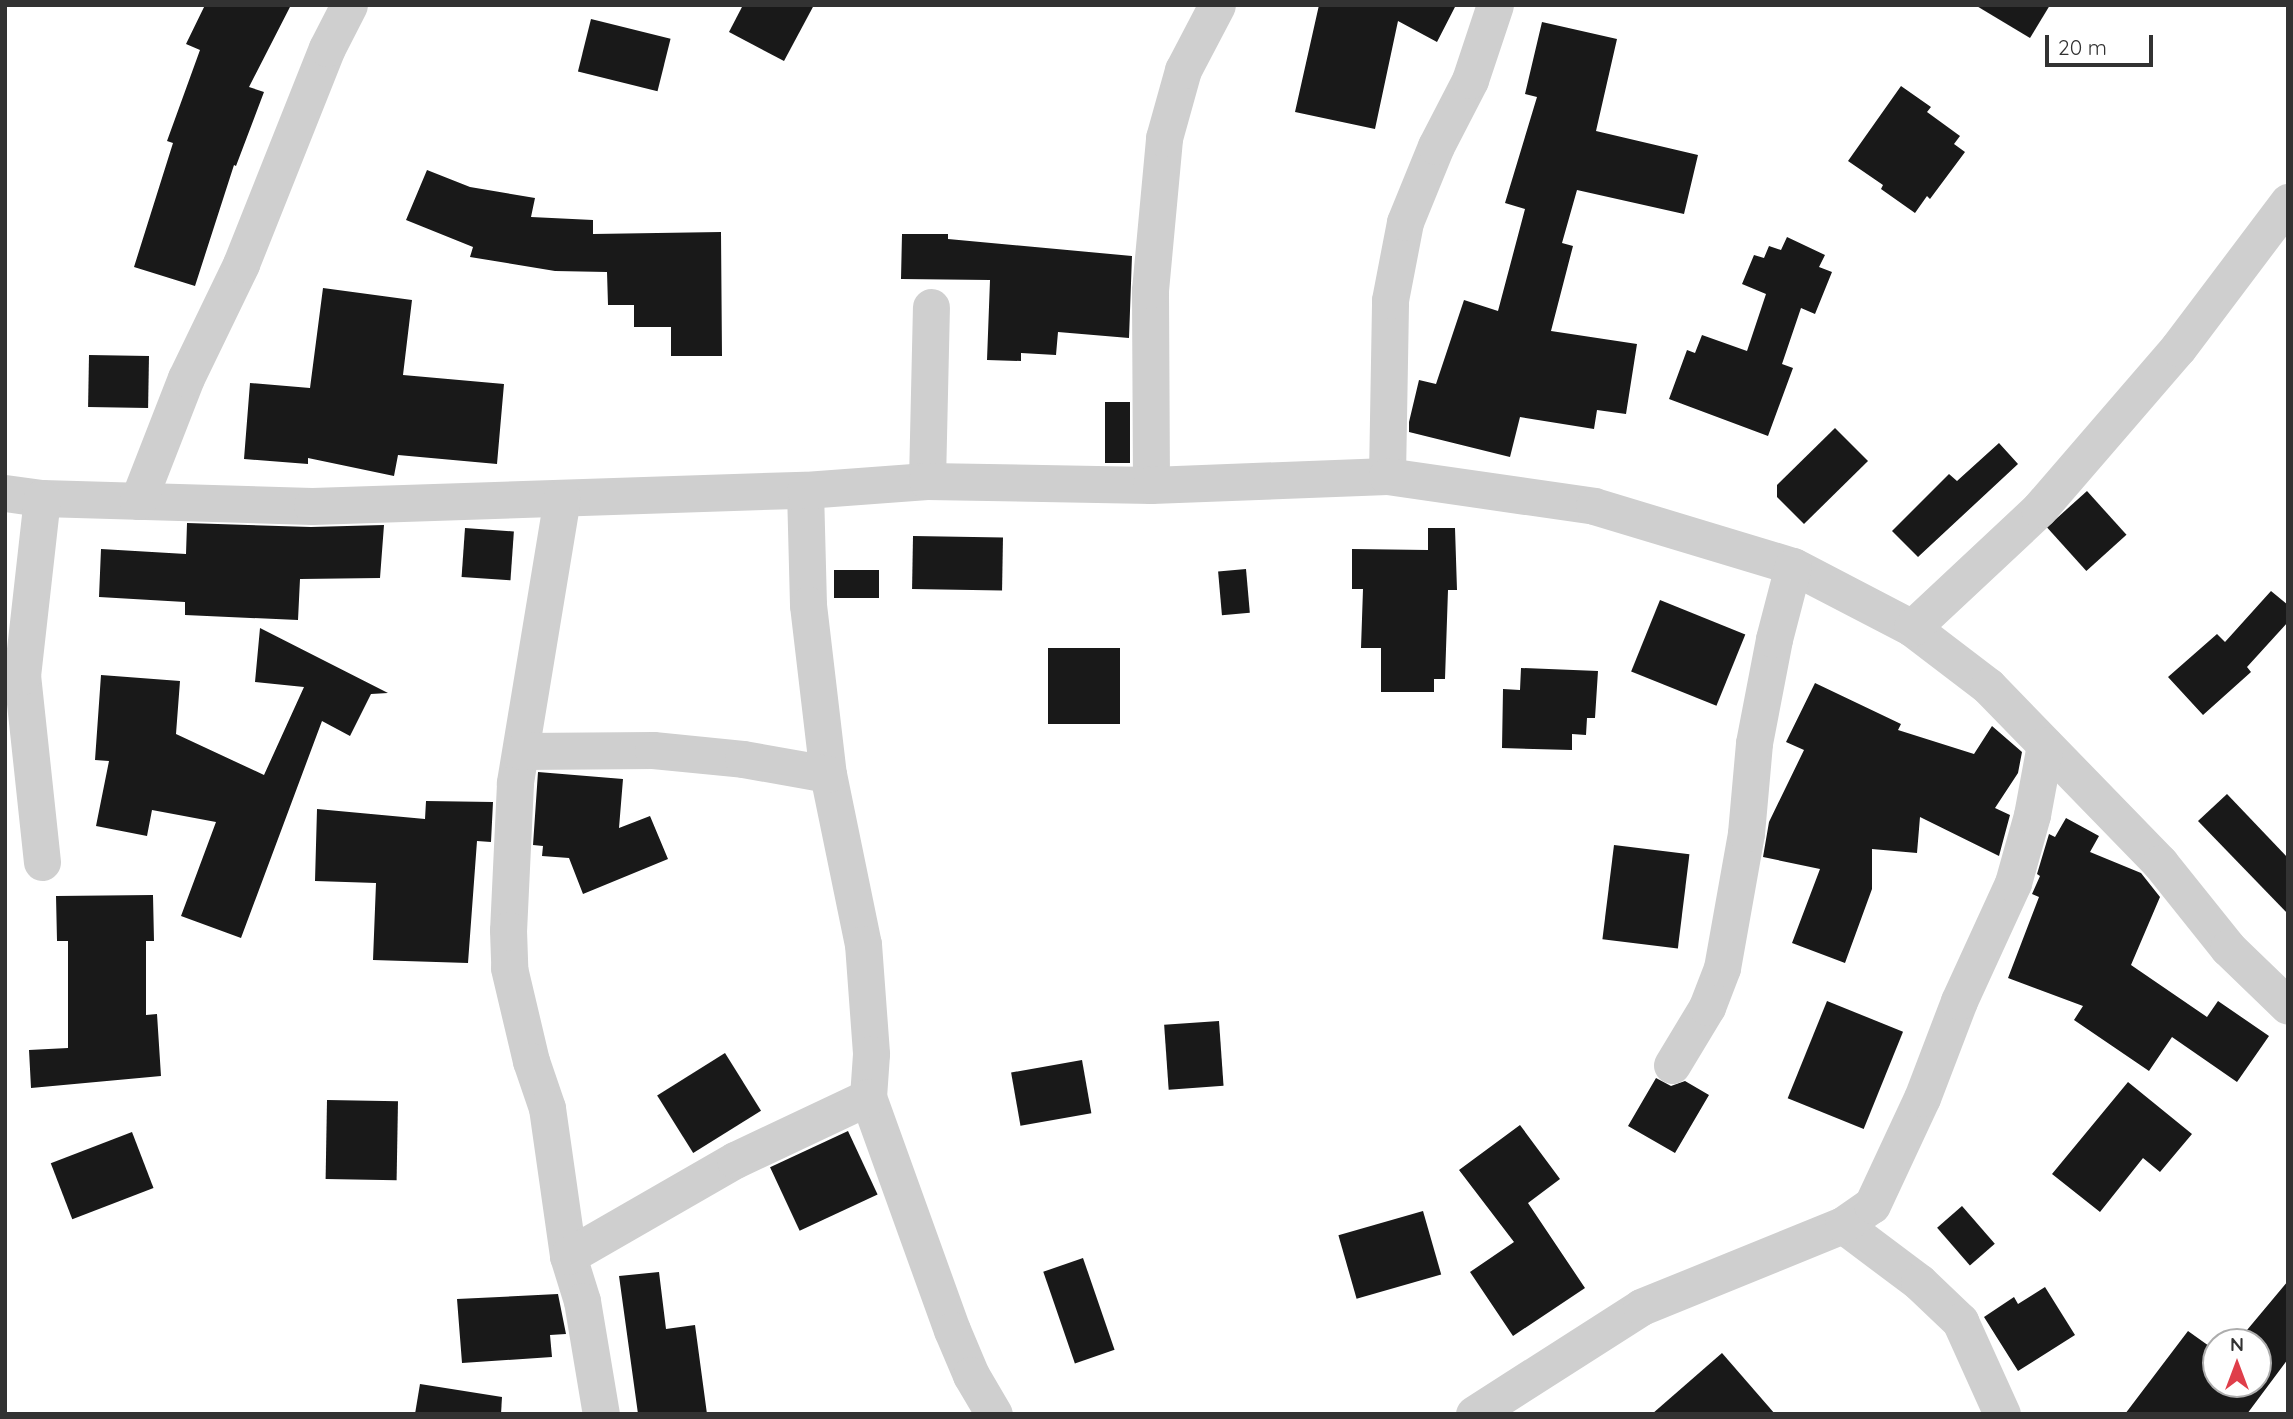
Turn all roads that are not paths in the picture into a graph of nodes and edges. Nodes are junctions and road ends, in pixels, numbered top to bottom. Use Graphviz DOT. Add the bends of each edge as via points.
graph roads {
  1 [pos="349,5"];
  2 [pos="1217,5"];
  3 [pos="1495,5"];
  4 [pos="2288,202"];
  5 [pos="931,307"];
  6 [pos="1387,476"];
  7 [pos="927,481"];
  8 [pos="1151,485"];
  9 [pos="805,490"];
  10 [pos="5,493"];
  11 [pos="42,498"];
  12 [pos="562,498"];
  13 [pos="138,500"];
  14 [pos="1793,566"];
  15 [pos="1912,628"];
  16 [pos="2045,745"];
  17 [pos="521,751"];
  18 [pos="828,774"];
  19 [pos="42,862"];
  20 [pos="2288,1006"];
  21 [pos="1672,1065"];
  22 [pos="868,1097"];
  23 [pos="1843,1225"];
  24 [pos="568,1256"];
  25 [pos="601,1414"];
  26 [pos="994,1414"];
  27 [pos="1474,1414"];
  28 [pos="2002,1414"];
  1 -- 13 [label="street" via="327,48 241,264 186,378"];
  2 -- 8 [label="street" via="1183,70 1164,138 1150,290"];
  3 -- 6 [label="street" via="1470,80 1405,222 1390,300"];
  4 -- 15 [label="street" via="2178,348 2039,509"];
  5 -- 7 [label="street"];
  6 -- 8 [label="street"];
  6 -- 14 [label="street" via="1594,506"];
  7 -- 8 [label="street"];
  7 -- 9 [label="street"];
  9 -- 12 [label="street"];
  9 -- 18 [label="street" via="808,605"];
  10 -- 11 [label="street"];
  11 -- 13 [label="street"];
  11 -- 19 [label="street" via="22,676"];
  12 -- 13 [label="street" via="312,506"];
  12 -- 17 [label="street"];
  14 -- 15 [label="street"];
  14 -- 21 [label="street" via="1773,639 1754,743 1746,833 1722,968 1707,1007"];
  15 -- 16 [label="street" via="1988,686"];
  16 -- 20 [label="street" via="2160,863 2228,948"];
  16 -- 23 [label="street" via="2013,883 1872,1205"];
  17 -- 18 [label="street" via="653,750"];
  17 -- 24 [label="street" via="512,811 509,968 547,1108"];
  18 -- 22 [label="street" via="863,944 871,1055"];
  22 -- 24 [label="street" via="735,1160"];
  22 -- 26 [label="street" via="952,1330"];
  23 -- 27 [label="street" via="1641,1307"];
  23 -- 28 [label="street" via="1919,1282 1960,1321"];
  24 -- 25 [label="street" via="582,1301"];
}
